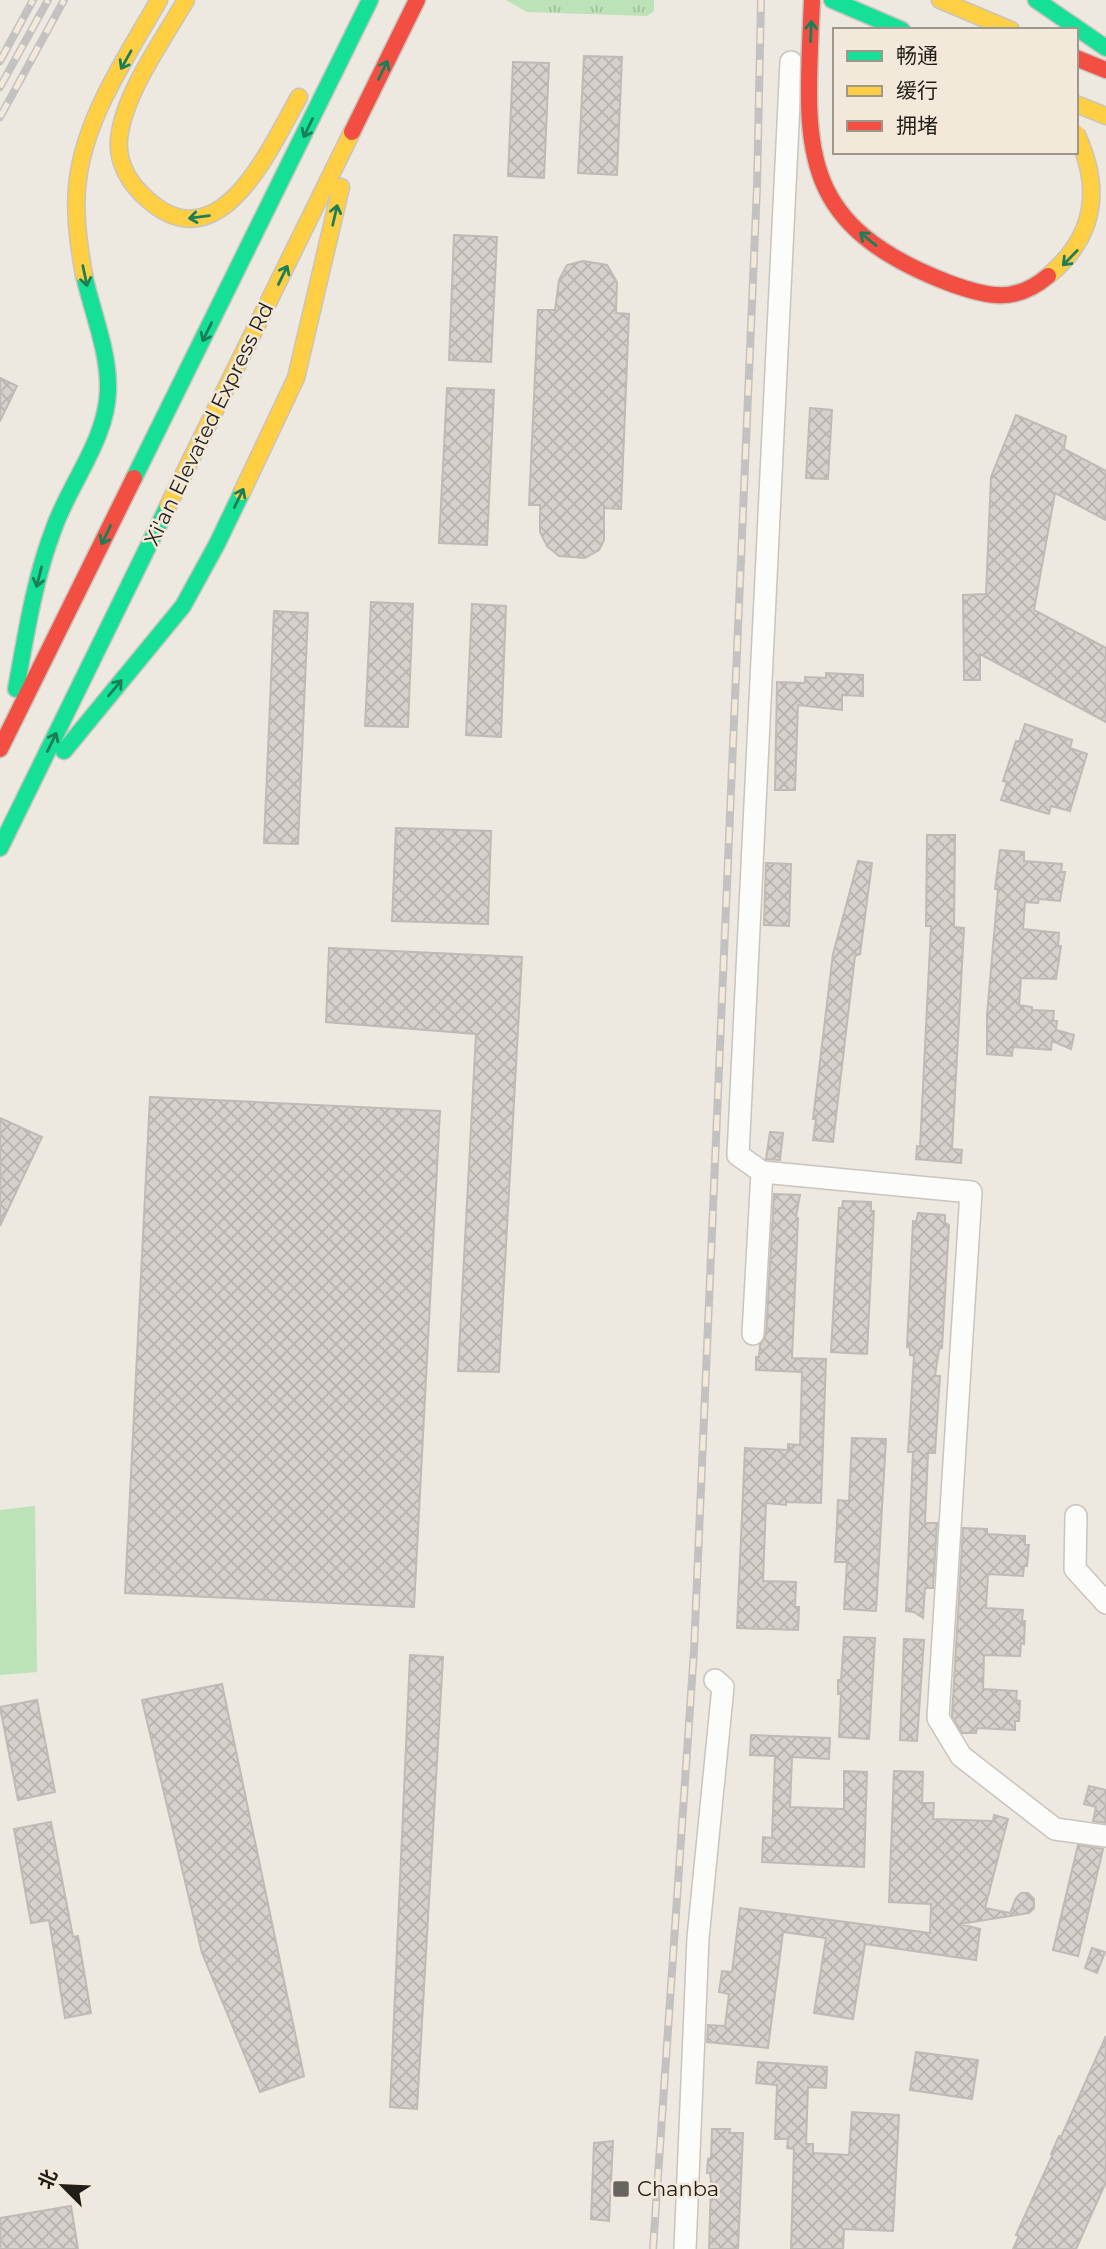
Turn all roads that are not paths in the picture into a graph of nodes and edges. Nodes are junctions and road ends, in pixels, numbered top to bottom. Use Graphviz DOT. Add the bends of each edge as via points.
graph roads {
  1 [pos="159,0"];
  2 [pos="186,0"];
  3 [pos="358,0"];
  4 [pos="370,0"];
  5 [pos="416,0"];
  6 [pos="794,0"];
  7 [pos="812,0"];
  8 [pos="832,0"];
  9 [pos="940,0"];
  10 [pos="1036,0"];
  11 [pos="897,28"];
  12 [pos="1006,28"];
  13 [pos="1077,28"];
  14 [pos="1078,29"];
  15 [pos="1106,48"];
  16 [pos="324,56"];
  17 [pos="1078,59"];
  18 [pos="1106,70"];
  19 [pos="311,78"];
  20 [pos="1078,105"];
  21 [pos="1106,116"];
  22 [pos="1078,135"];
  23 [pos="351,136"];
  24 [pos="9,731"];
  25 [pos="0,749"];
  26 [pos="14,820"];
  27 [pos="0,848"];
  28 [pos="762,1172"];
  29 [pos="753,1334"];
  30 [pos="1076,1516"];
  31 [pos="1106,1603"];
  32 [pos="715,1680"];
  33 [pos="1106,1836"];
  34 [pos="685,2249"];
  1 -- 24 [label="main road, one-way" via="97,117 82,159 76,194 78,245 105,364 107,400 95,439 46,547"];
  19 -- 2 [label="main road, one-way" via="230,203 198,219 158,208 134,187 123,168 119,137 125,115"];
  3 -- 16 [label="main road"];
  4 -- 24 [label="main road, Xi'an Elevated Express Rd, one-way"];
  23 -- 5 [label="main road, Xi'an Elevated Express Rd, one-way"];
  6 -- 28 [label="street" via="738,1155"];
  22 -- 7 [label="main road, one-way, bridge" via="1098,164 1099,214 1075,253 1028,290 994,296 953,285 894,259 845,219 817,172 809,109"];
  8 -- 11 [label="main road"];
  9 -- 12 [label="main road"];
  10 -- 13 [label="main road"];
  14 -- 15 [label="main road"];
  17 -- 18 [label="main road"];
  20 -- 21 [label="main road"];
  26 -- 23 [label="main road, Xi'an Elevated Express Rd, one-way"];
  26 -- 23 [label="main road, one-way" via="78,733 183,607 217,544 296,378"];
  24 -- 25 [label="main road, Xi'an Elevated Express Rd"];
  26 -- 27 [label="main road, Xi'an Elevated Express Rd"];
  28 -- 29 [label="street"];
  28 -- 33 [label="street" via="971,1192 938,1718 961,1756 1055,1829"];
  30 -- 31 [label="street" via="1075,1569"];
  32 -- 34 [label="street" via="723,1687 698,1938"];
}
